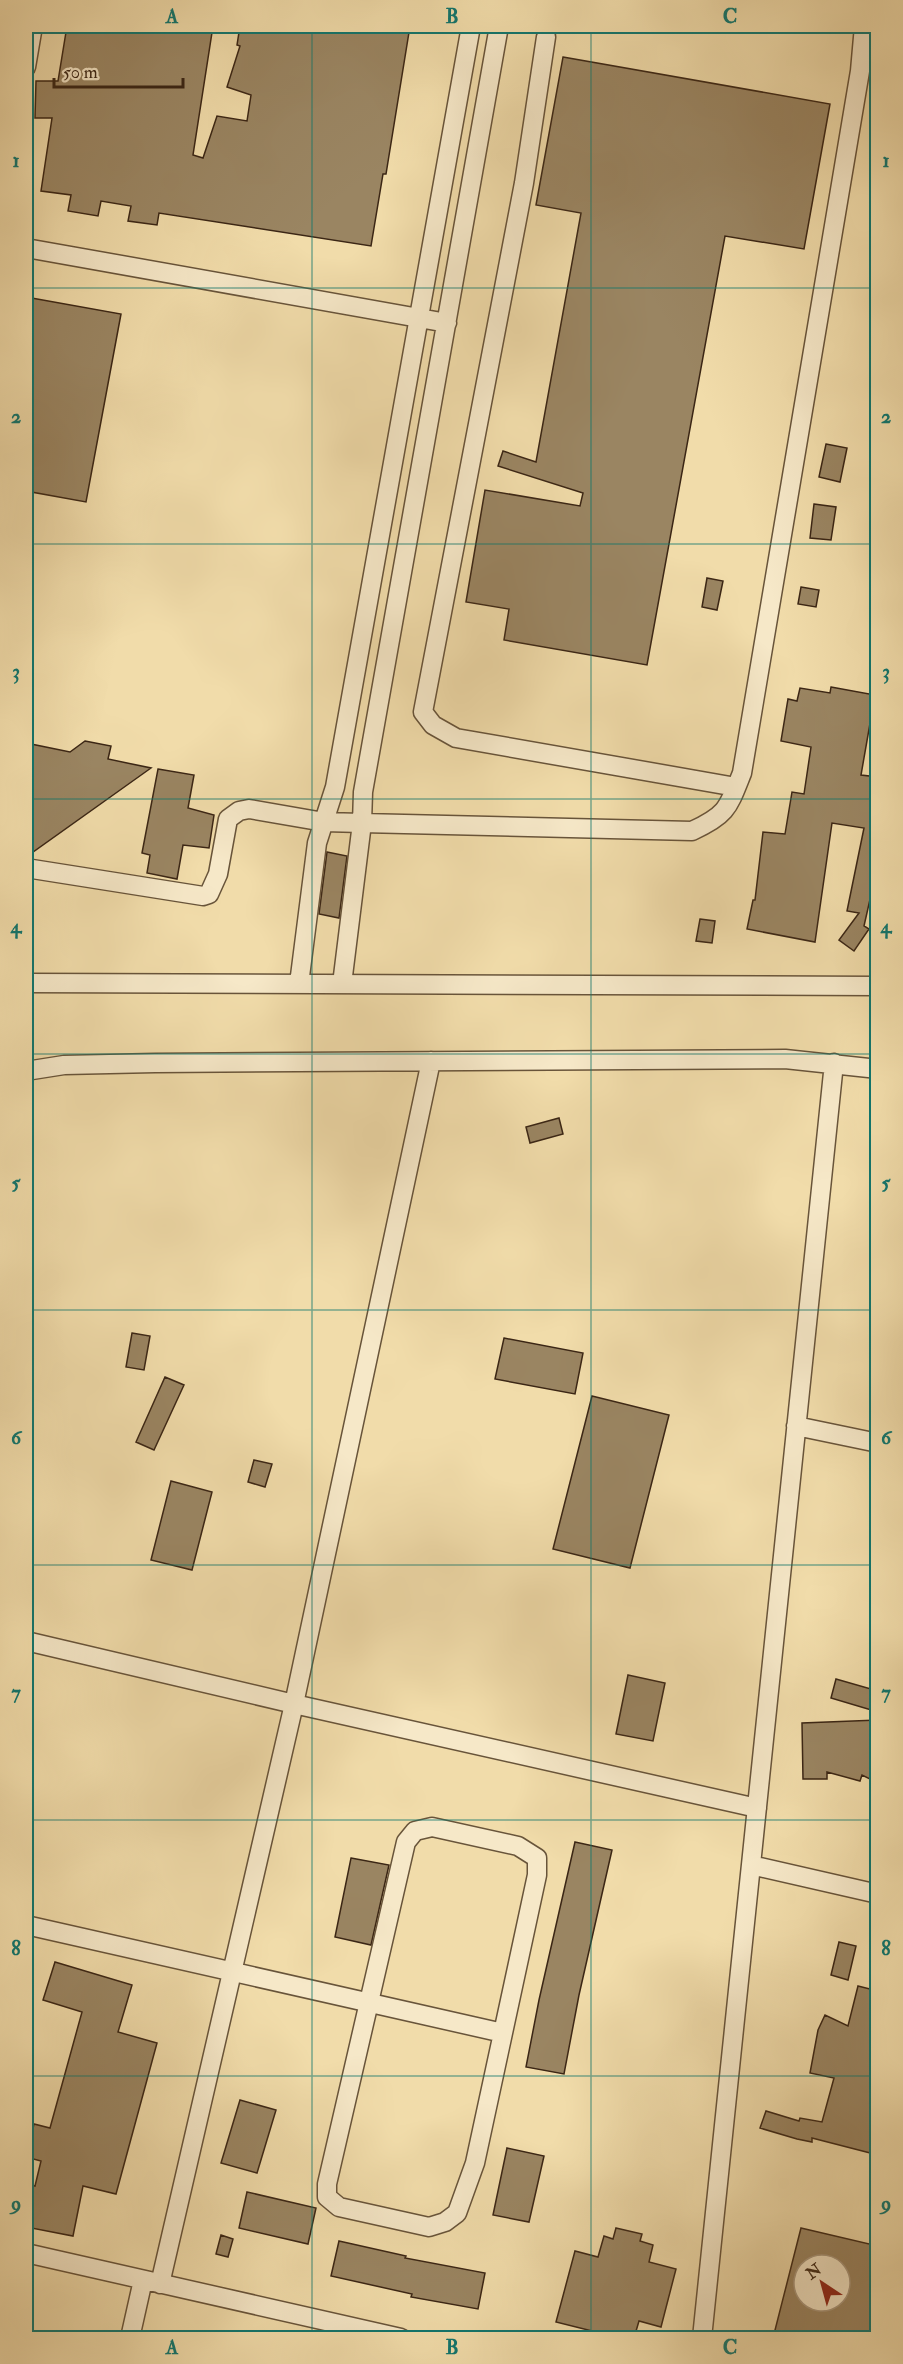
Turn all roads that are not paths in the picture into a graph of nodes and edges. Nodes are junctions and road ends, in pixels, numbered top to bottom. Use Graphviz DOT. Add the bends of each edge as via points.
graph roads {
  1 [pos="33,26"];
  2 [pos="471,26"];
  3 [pos="499,26"];
  4 [pos="864,26"];
  5 [pos="546,37"];
  6 [pos="26,68"];
  7 [pos="26,248"];
  8 [pos="419,318"];
  9 [pos="447,323"];
  10 [pos="736,787"];
  11 [pos="324,822"];
  12 [pos="362,823"];
  13 [pos="26,868"];
  14 [pos="26,983"];
  15 [pos="299,984"];
  16 [pos="342,984"];
  17 [pos="878,986"];
  18 [pos="431,1061"];
  19 [pos="834,1063"];
  20 [pos="878,1069"];
  21 [pos="26,1071"];
  22 [pos="796,1426"];
  23 [pos="878,1443"];
  24 [pos="26,1641"];
  25 [pos="294,1704"];
  26 [pos="757,1808"];
  27 [pos="751,1864"];
  28 [pos="878,1894"];
  29 [pos="26,1925"];
  30 [pos="232,1970"];
  31 [pos="369,2002"];
  32 [pos="503,2033"];
  33 [pos="26,2253"];
  34 [pos="152,2282"];
  35 [pos="381,2336"];
  36 [pos="130,2338"];
  37 [pos="401,2338"];
  38 [pos="702,2338"];
  1 -- 6 [label="street"];
  2 -- 8 [label="street"];
  3 -- 9 [label="street"];
  4 -- 10 [label="street" via="860,71 742,773"];
  5 -- 10 [label="street" via="524,183 423,712 433,725 456,738"];
  7 -- 8 [label="street"];
  8 -- 9 [label="street"];
  8 -- 11 [label="street" via="335,787"];
  9 -- 12 [label="street" via="363,792"];
  10 -- 12 [label="street" via="728,807 715,821 692,831"];
  11 -- 12 [label="street"];
  11 -- 13 [label="street" via="249,809 239,811 228,819 218,874 209,894 203,896"];
  11 -- 15 [label="street" via="317,843"];
  12 -- 16 [label="street"];
  14 -- 15 [label="street"];
  15 -- 16 [label="street"];
  16 -- 17 [label="street"];
  18 -- 19 [label="street" via="785,1059"];
  18 -- 21 [label="street" via="64,1065"];
  18 -- 25 [label="street"];
  19 -- 20 [label="street"];
  19 -- 22 [label="street"];
  22 -- 23 [label="street"];
  22 -- 26 [label="street"];
  24 -- 25 [label="street"];
  25 -- 26 [label="street"];
  25 -- 30 [label="street"];
  26 -- 27 [label="street"];
  27 -- 28 [label="street"];
  27 -- 38 [label="street"];
  29 -- 30 [label="street"];
  30 -- 31 [label="street"];
  30 -- 34 [label="street"];
  31 -- 32 [label="street"];
  31 -- 32 [label="street" via="406,1842 415,1831 432,1827 518,1846 537,1858 537,1875"];
  31 -- 32 [label="street" via="327,2184 327,2198 339,2207 429,2227 458,2213 475,2163"];
  33 -- 34 [label="street"];
  34 -- 35 [label="street"];
  34 -- 36 [label="street"];
  35 -- 37 [label="street"];
}
